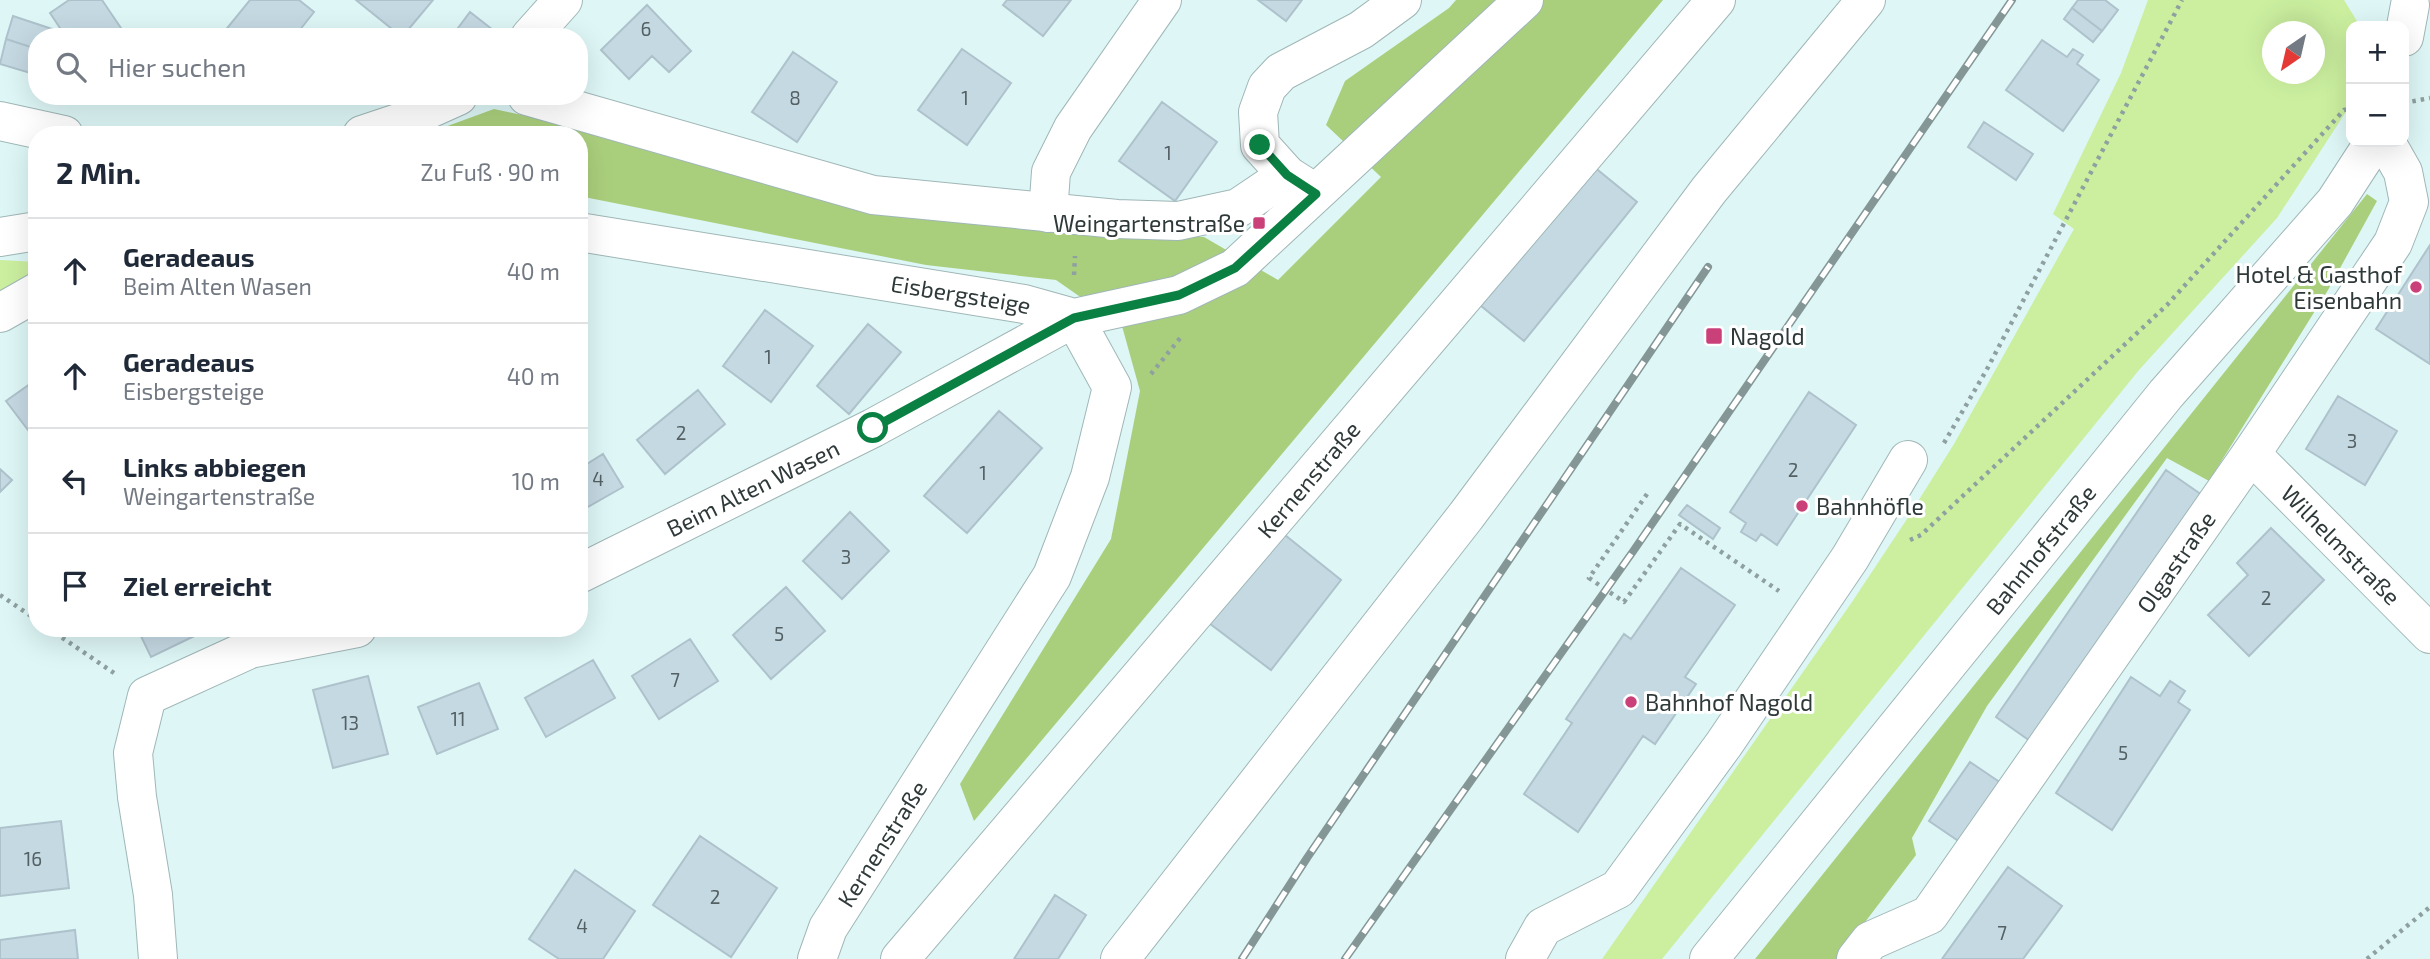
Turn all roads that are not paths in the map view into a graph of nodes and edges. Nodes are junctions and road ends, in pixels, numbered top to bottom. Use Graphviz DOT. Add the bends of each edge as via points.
graph roads {
  1 [pos="563,0"];
  2 [pos="1162,0"];
  3 [pos="1402,0"];
  4 [pos="1524,0"];
  5 [pos="1716,0"];
  6 [pos="1866,0"];
  7 [pos="538,28"];
  8 [pos="437,105"];
  9 [pos="558,105"];
  10 [pos="0,121"];
  11 [pos="389,126"];
  12 [pos="28,127"];
  13 [pos="2371,147"];
  14 [pos="2389,147"];
  15 [pos="1301,184"];
  16 [pos="1061,214"];
  17 [pos="28,232"];
  18 [pos="588,233"];
  19 [pos="0,237"];
  20 [pos="28,297"];
  21 [pos="0,313"];
  22 [pos="1074,318"];
  23 [pos="1924,454"];
  24 [pos="2251,454"];
  25 [pos="588,570"];
  26 [pos="2430,634"];
  27 [pos="311,637"];
  28 [pos="1534,943"];
  29 [pos="1863,950"];
  30 [pos="158,959"];
  31 [pos="817,959"];
  32 [pos="900,959"];
  33 [pos="1120,959"];
  34 [pos="1709,959"];
  1 -- 7 [label="street"];
  2 -- 16 [label="street" via="1073,128 1051,172"];
  3 -- 15 [label="street" via="1361,30 1281,72 1266,87 1258,112 1260,145"];
  4 -- 15 [label="street, Eisbergsteige"];
  5 -- 32 [label="street, Kernenstraße"];
  6 -- 33 [label="street" via="1709,190 1465,516"];
  8 -- 11 [label="street"];
  9 -- 16 [label="street, Eisbergsteige" via="873,195"];
  10 -- 12 [label="street"];
  13 -- 34 [label="street, Bahnhofstraße" via="2335,202 2166,394"];
  14 -- 24 [label="street, Olgastraße" via="2403,172 2409,202 2393,243"];
  15 -- 16 [label="street, Eisbergsteige" via="1238,208 1178,221"];
  15 -- 22 [label="street, Eisbergsteige" via="1235,268 1179,295"];
  17 -- 19 [label="street"];
  18 -- 22 [label="street, Eisbergsteige" via="1024,304"];
  20 -- 21 [label="street"];
  22 -- 25 [label="street, Beim Alten Wasen" via="873,428"];
  22 -- 31 [label="street, Kernenstraße" via="1112,387 1090,478 1052,576 828,928"];
  23 -- 28 [label="street" via="1618,889"];
  24 -- 26 [label="street, Wilhelmstraße"];
  24 -- 29 [label="street, Olgastraße" via="1929,915"];
  27 -- 30 [label="street" via="250,649 147,696 133,753"];
}
